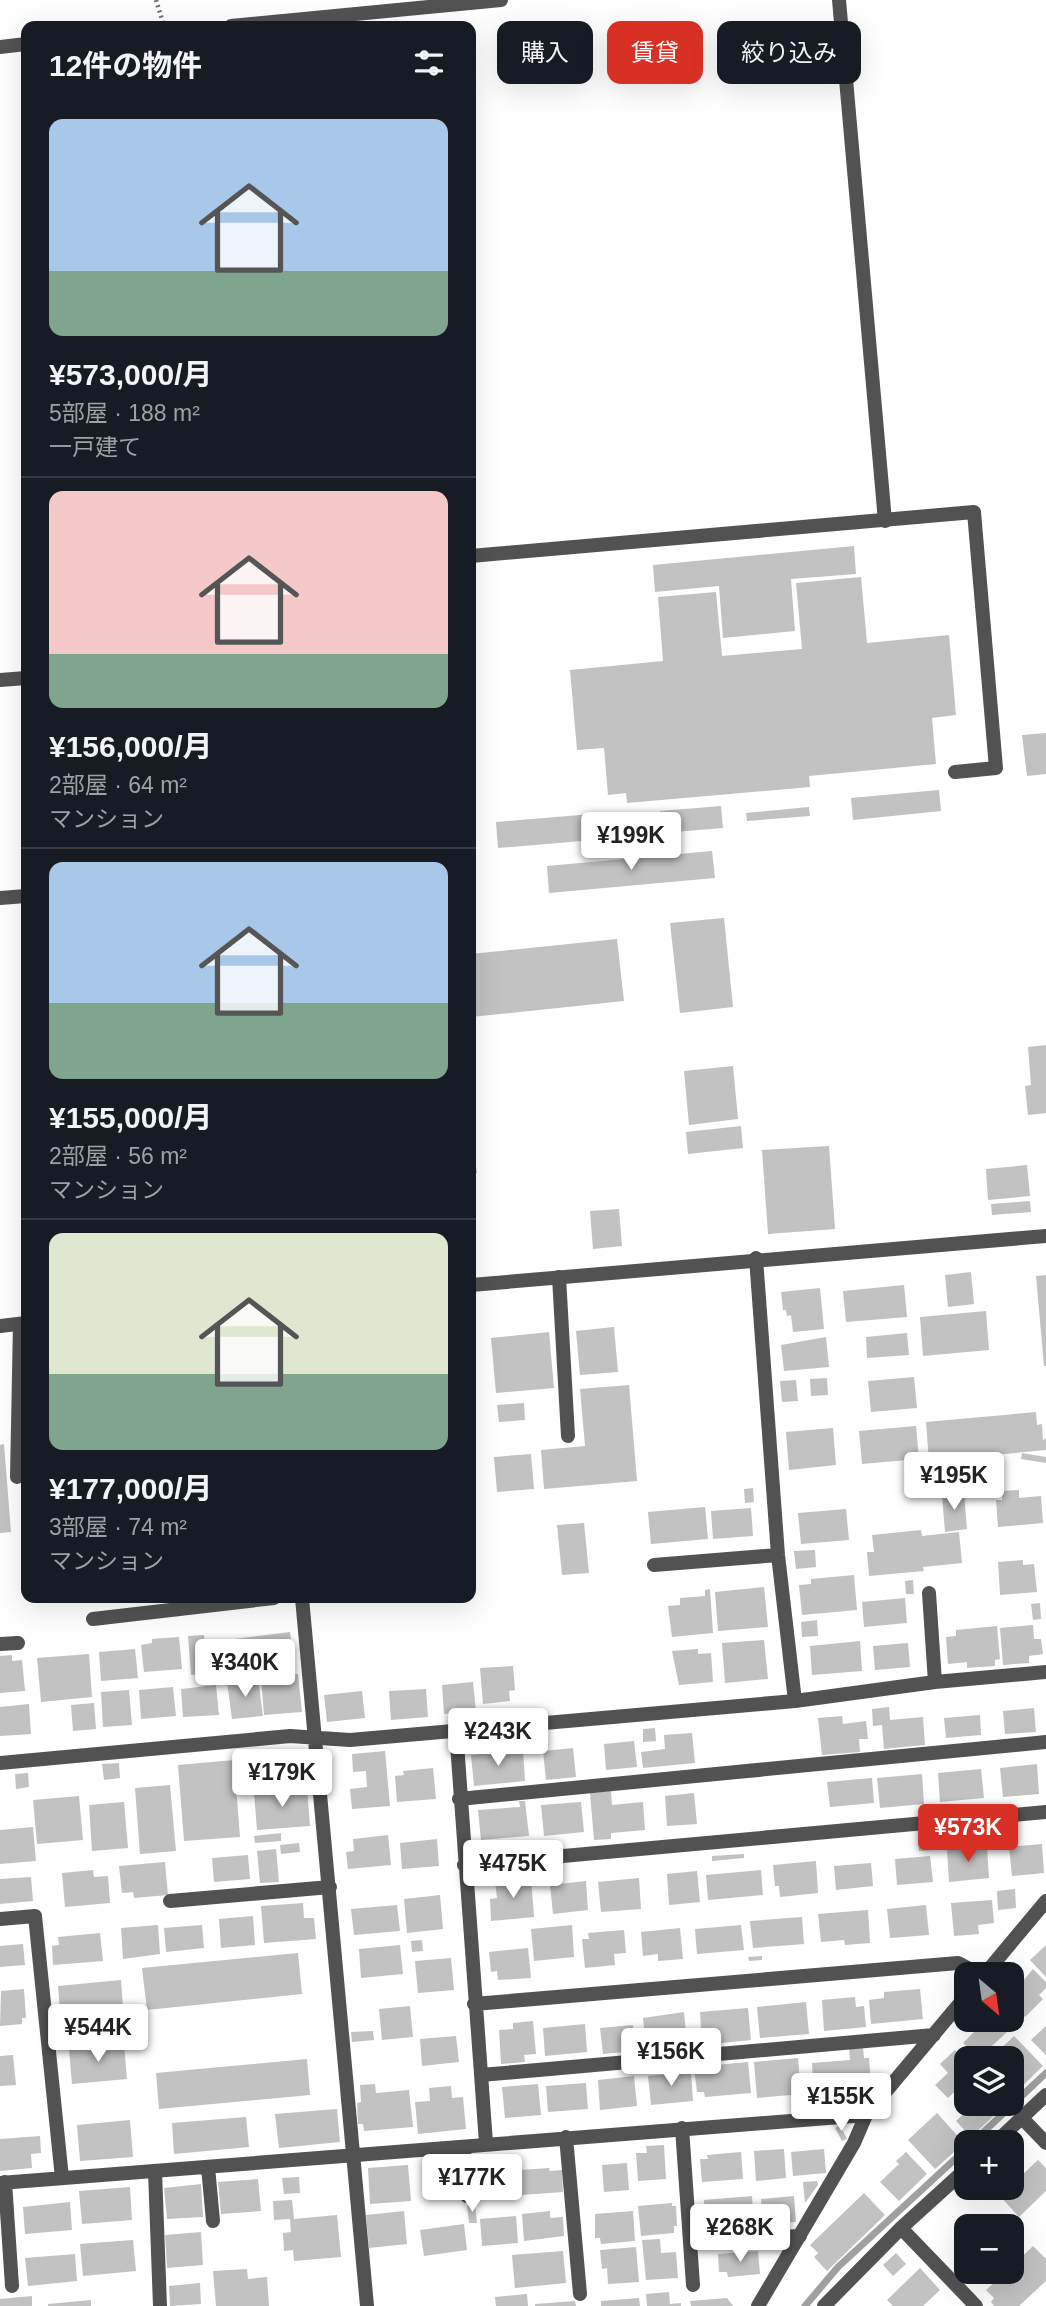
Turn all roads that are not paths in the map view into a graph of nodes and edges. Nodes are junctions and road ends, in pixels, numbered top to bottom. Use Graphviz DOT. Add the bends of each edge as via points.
graph roads {
  1 [pos="502,0"];
  2 [pos="839,0"];
  3 [pos="283,21"];
  4 [pos="21,45"];
  5 [pos="0,47"];
  6 [pos="885,521"];
  7 [pos="476,556"];
  8 [pos="21,678"];
  9 [pos="0,680"];
  10 [pos="955,772"];
  11 [pos="21,896"];
  12 [pos="0,898"];
  13 [pos="1046,1236"];
  14 [pos="756,1258"];
  15 [pos="559,1277"];
  16 [pos="476,1285"];
  17 [pos="21,1324"];
  18 [pos="0,1326"];
  19 [pos="21,1375"];
  20 [pos="568,1436"];
  21 [pos="17,1477"];
  22 [pos="778,1555"];
  23 [pos="654,1565"];
  24 [pos="929,1593"];
  25 [pos="231,1603"];
  26 [pos="303,1603"];
  27 [pos="93,1619"];
  28 [pos="18,1643"];
  29 [pos="0,1644"];
  30 [pos="1046,1672"];
  31 [pos="935,1682"];
  32 [pos="795,1700"];
  33 [pos="456,1730"];
  34 [pos="316,1737"];
  35 [pos="1046,1742"];
  36 [pos="0,1763"];
  37 [pos="459,1799"];
  38 [pos="1046,1812"];
  39 [pos="464,1865"];
  40 [pos="330,1887"];
  41 [pos="170,1901"];
  42 [pos="1046,1901"];
  43 [pos="0,1919"];
  44 [pos="995,1962"];
  45 [pos="954,1963"];
  46 [pos="474,2004"];
  47 [pos="954,2011"];
  48 [pos="934,2035"];
  49 [pos="481,2075"];
  50 [pos="1046,2095"];
  51 [pos="866,2115"];
  52 [pos="1022,2118"];
  53 [pos="682,2129"];
  54 [pos="1009,2130"];
  55 [pos="566,2137"];
  56 [pos="486,2143"];
  57 [pos="1046,2143"];
  58 [pos="464,2147"];
  59 [pos="353,2155"];
  60 [pos="208,2167"];
  61 [pos="155,2171"];
  62 [pos="62,2178"];
  63 [pos="954,2180"];
  64 [pos="2,2183"];
  65 [pos="467,2196"];
  66 [pos="213,2221"];
  67 [pos="901,2228"];
  68 [pos="800,2235"];
  69 [pos="690,2242"];
  70 [pos="12,2286"];
  71 [pos="693,2286"];
  72 [pos="580,2294"];
  73 [pos="160,2306"];
  74 [pos="367,2306"];
  75 [pos="758,2306"];
  76 [pos="824,2306"];
  77 [pos="976,2306"];
  1 -- 3 [label="street"];
  2 -- 6 [label="street"];
  4 -- 5 [label="street"];
  6 -- 7 [label="street"];
  6 -- 10 [label="street" via="974,512 996,768"];
  8 -- 9 [label="street"];
  11 -- 12 [label="street"];
  13 -- 14 [label="street"];
  14 -- 15 [label="street"];
  14 -- 22 [label="street"];
  15 -- 16 [label="street"];
  15 -- 20 [label="street"];
  17 -- 18 [label="street"];
  19 -- 21 [label="street"];
  22 -- 23 [label="street"];
  22 -- 32 [label="street"];
  24 -- 31 [label="street"];
  25 -- 27 [label="street"];
  26 -- 34 [label="street"];
  28 -- 29 [label="street"];
  30 -- 31 [label="street"];
  31 -- 32 [label="street"];
  32 -- 33 [label="street"];
  33 -- 34 [label="street" via="350,1740"];
  33 -- 37 [label="street"];
  34 -- 36 [label="street"];
  34 -- 40 [label="street"];
  35 -- 37 [label="street"];
  37 -- 39 [label="street"];
  38 -- 39 [label="street"];
  39 -- 46 [label="street"];
  40 -- 41 [label="street"];
  40 -- 59 [label="street"];
  42 -- 44 [label="street"];
  43 -- 62 [label="street" via="35,1916"];
  45 -- 46 [label="street"];
  46 -- 49 [label="street"];
  47 -- 48 [label="street"];
  48 -- 49 [label="street"];
  48 -- 51 [label="street"];
  49 -- 56 [label="street"];
  50 -- 52 [label="street"];
  51 -- 53 [label="street"];
  51 -- 68 [label="street"];
  52 -- 54 [label="street"];
  52 -- 57 [label="street"];
  53 -- 55 [label="street"];
  53 -- 69 [label="street"];
  55 -- 56 [label="street"];
  55 -- 72 [label="street"];
  56 -- 58 [label="street"];
  58 -- 59 [label="street"];
  58 -- 65 [label="street"];
  59 -- 60 [label="street"];
  59 -- 74 [label="street"];
  60 -- 61 [label="street"];
  60 -- 66 [label="street"];
  61 -- 62 [label="street"];
  61 -- 73 [label="street"];
  62 -- 64 [label="street"];
  63 -- 67 [label="street"];
  64 -- 70 [label="street"];
  67 -- 76 [label="street"];
  67 -- 77 [label="street"];
  68 -- 69 [label="street"];
  68 -- 75 [label="street"];
  69 -- 71 [label="street"];
}
